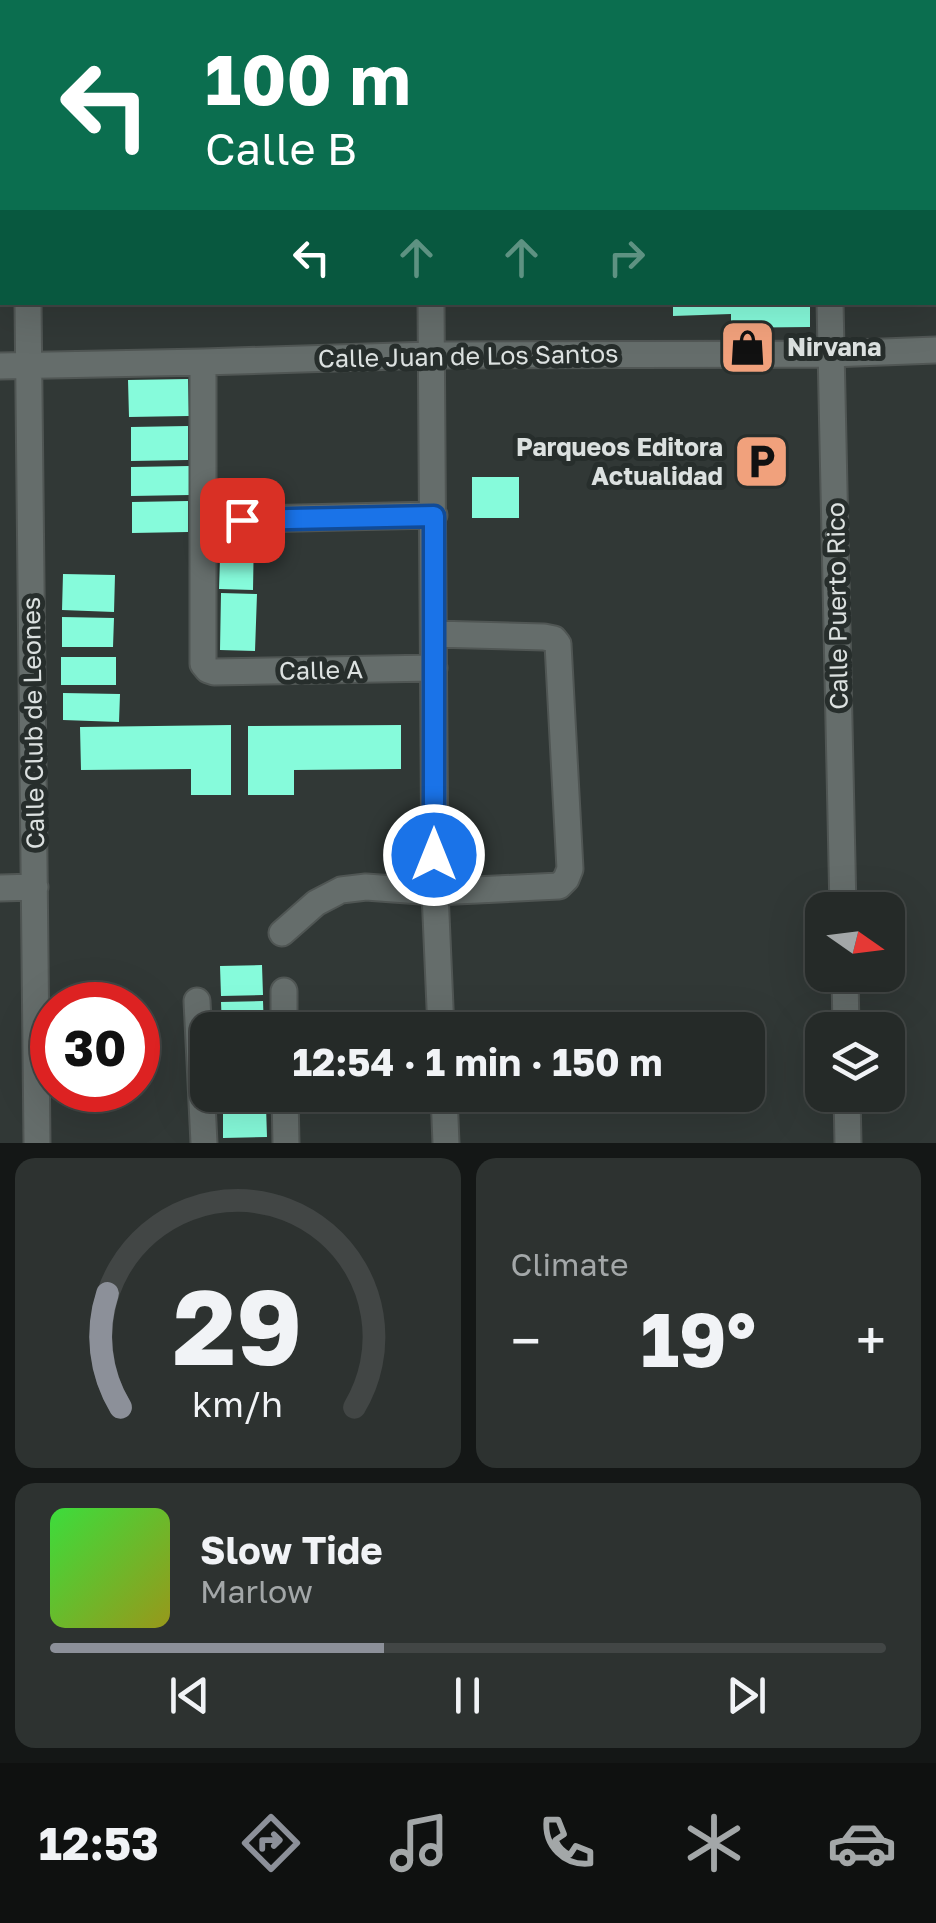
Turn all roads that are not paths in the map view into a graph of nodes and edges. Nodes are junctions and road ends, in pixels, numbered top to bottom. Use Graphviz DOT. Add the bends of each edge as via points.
graph roads {
  1 [pos="28,305"];
  2 [pos="431,305"];
  3 [pos="830,305"];
  4 [pos="936,350"];
  5 [pos="830,354"];
  6 [pos="431,355"];
  7 [pos="203,362"];
  8 [pos="30,365"];
  9 [pos="0,366"];
  10 [pos="434,516"];
  11 [pos="203,520"];
  12 [pos="434,634"];
  13 [pos="434,668"];
  14 [pos="35,887"];
  15 [pos="0,888"];
  16 [pos="435,892"];
  17 [pos="844,892"];
  18 [pos="282,932"];
  19 [pos="284,991"];
  20 [pos="196,1001"];
  21 [pos="284,1012"];
  22 [pos="440,1012"];
  23 [pos="285,1112"];
  24 [pos="445,1112"];
  25 [pos="847,1112"];
  26 [pos="37,1143"];
  27 [pos="204,1143"];
  28 [pos="286,1143"];
  29 [pos="446,1143"];
  30 [pos="848,1143"];
  1 -- 8 [label="street, Calle Club de Leones"];
  2 -- 6 [label="street"];
  3 -- 5 [label="street, Calle Puerto Rico"];
  4 -- 5 [label="street, Calle Juan de Los Santos"];
  5 -- 6 [label="street, Calle Juan de Los Santos"];
  5 -- 17 [label="street, Calle Puerto Rico"];
  6 -- 7 [label="street, Calle Juan de Los Santos"];
  6 -- 10 [label="street"];
  7 -- 8 [label="street, Calle Juan de Los Santos"];
  7 -- 11 [label="street"];
  8 -- 9 [label="street, Calle Juan de Los Santos"];
  8 -- 14 [label="street, Calle Club de Leones"];
  10 -- 11 [label="street"];
  10 -- 12 [label="street"];
  11 -- 13 [label="street, Calle A" via="208,670"];
  12 -- 13 [label="street"];
  12 -- 16 [label="street" via="544,637 558,644 570,869 559,886"];
  13 -- 16 [label="street"];
  14 -- 15 [label="street"];
  14 -- 26 [label="street, Calle Club de Leones"];
  16 -- 18 [label="street" via="341,890"];
  16 -- 22 [label="street"];
  19 -- 21 [label="street"];
  20 -- 27 [label="street"];
  23 -- 28 [label="street"];
  24 -- 29 [label="street"];
  25 -- 30 [label="street"];
}
